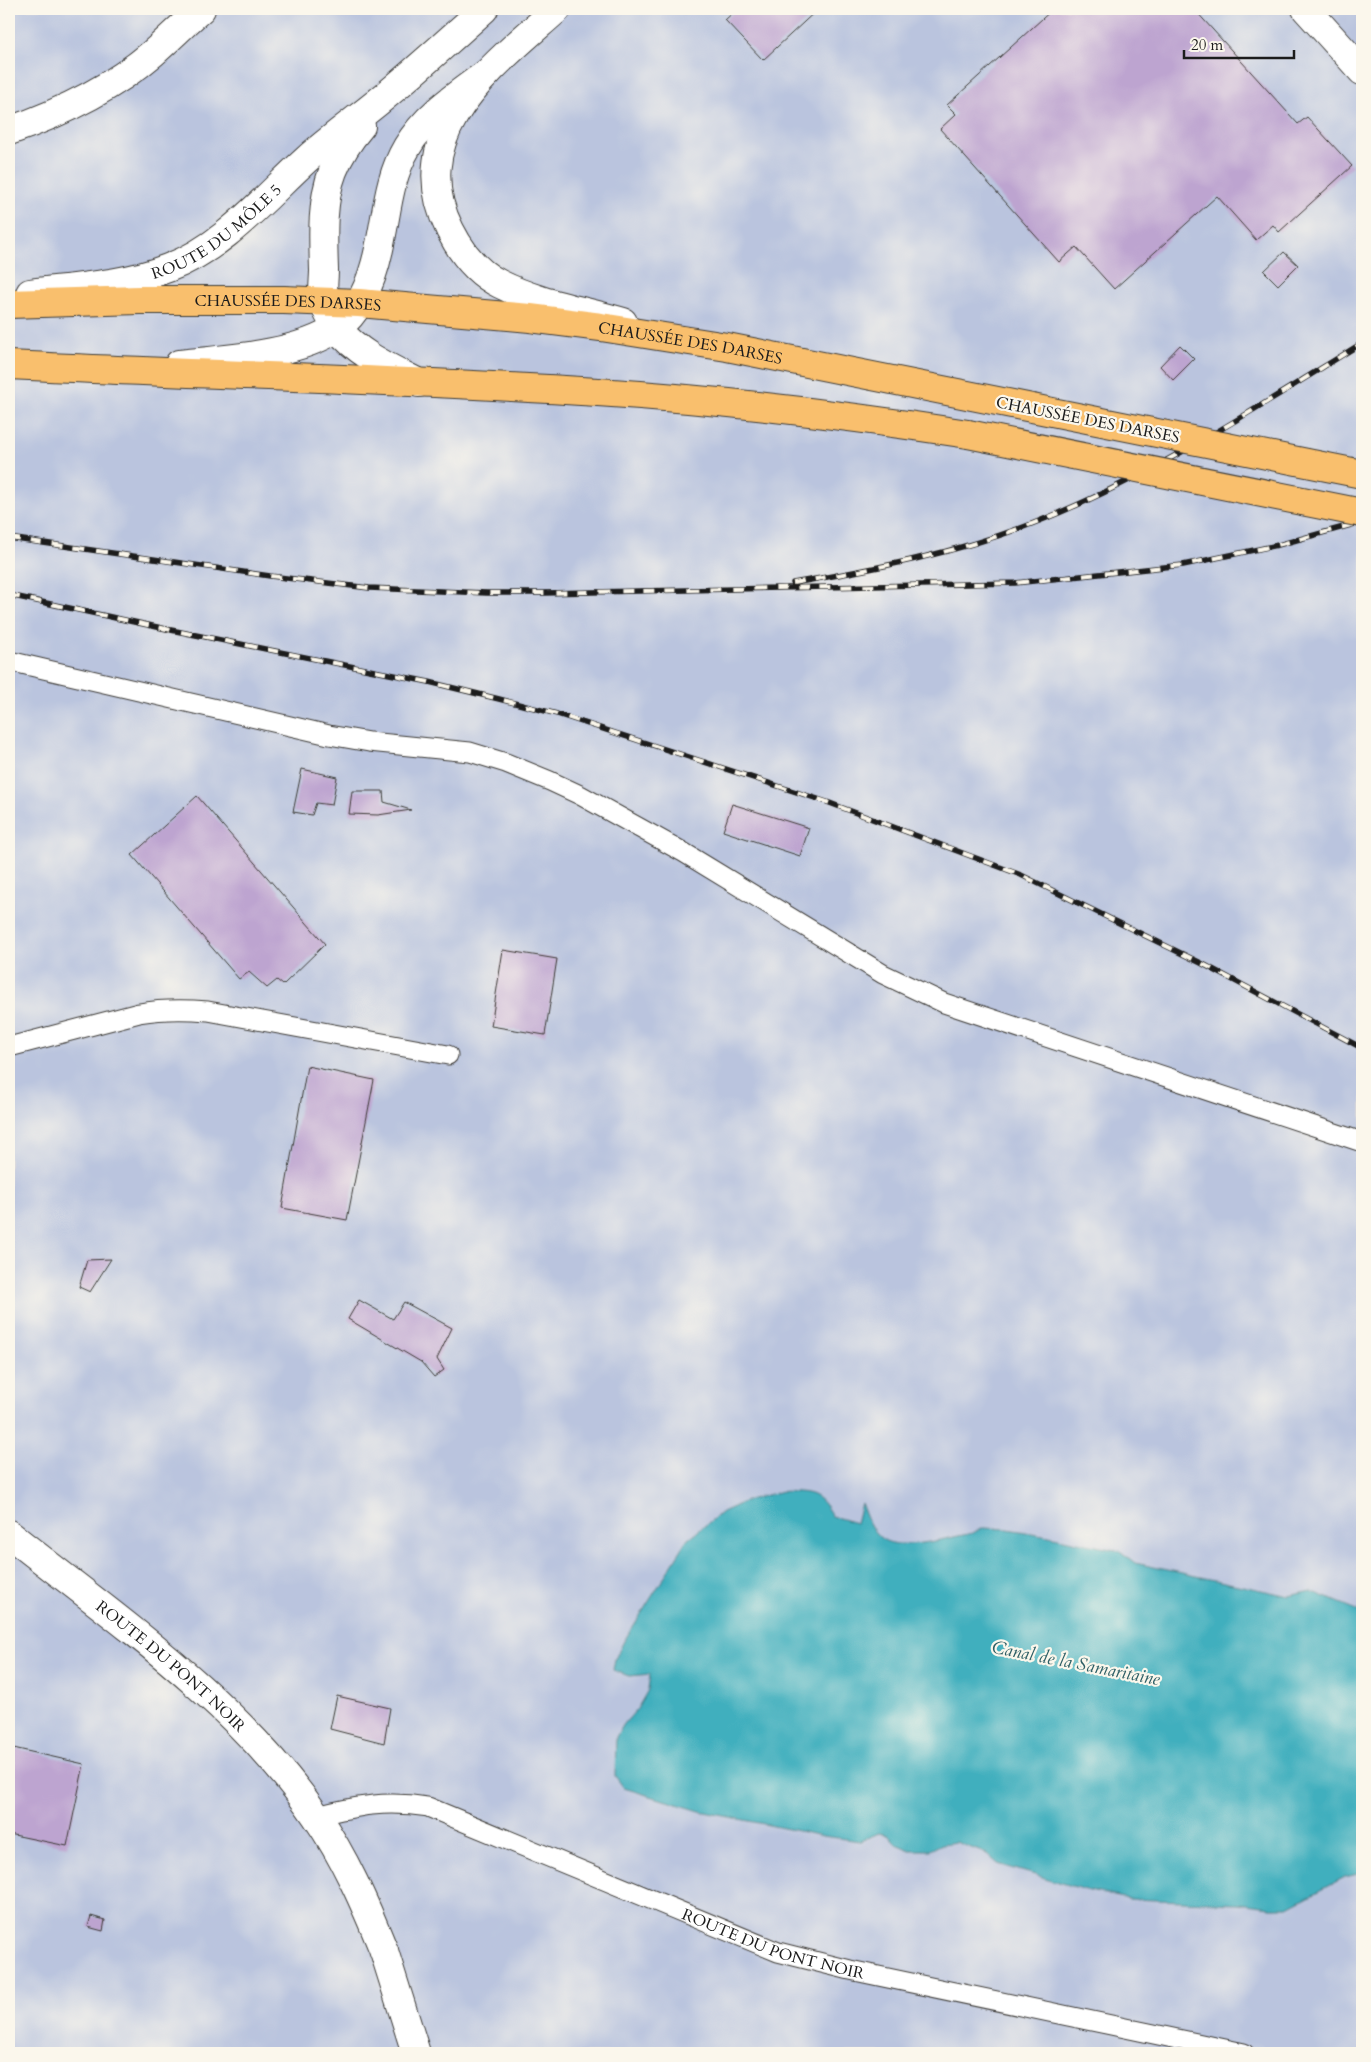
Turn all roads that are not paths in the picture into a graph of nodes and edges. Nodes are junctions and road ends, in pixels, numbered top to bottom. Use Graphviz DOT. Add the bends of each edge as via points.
graph roads {
  1 [pos="201,9"];
  2 [pos="484,9"];
  3 [pos="557,9"];
  4 [pos="1306,9"];
  5 [pos="1362,71"];
  6 [pos="486,73"];
  7 [pos="390,93"];
  8 [pos="9,131"];
  9 [pos="9,295"];
  10 [pos="324,301"];
  11 [pos="359,303"];
  12 [pos="9,304"];
  13 [pos="337,328"];
  14 [pos="682,339"];
  15 [pos="9,365"];
  16 [pos="112,370"];
  17 [pos="419,383"];
  18 [pos="1362,474"];
  19 [pos="1362,513"];
  20 [pos="9,661"];
  21 [pos="9,1047"];
  22 [pos="448,1055"];
  23 [pos="1362,1142"];
  24 [pos="9,1534"];
  25 [pos="316,1816"];
  26 [pos="416,2053"];
  27 [pos="1244,2053"];
  1 -- 8 [label="street" via="152,53 111,83 60,111"];
  2 -- 7 [label="street, ROUTE DU MÔLE 5"];
  3 -- 6 [label="street"];
  4 -- 5 [label="street"];
  6 -- 11 [label="street" via="430,118 407,147 393,178 377,257"];
  6 -- 14 [label="street" via="470,90 448,124 438,156 441,207 467,258 498,284 516,291"];
  7 -- 9 [label="street, ROUTE DU MÔLE 5" via="322,146 225,235 189,259 124,281"];
  7 -- 10 [label="street, ROUTE DU MÔLE 5" via="348,142 333,172 324,221"];
  10 -- 11 [label="main road, CHAUSSÉE DES DARSES"];
  10 -- 12 [label="main road, CHAUSSÉE DES DARSES" via="139,300"];
  10 -- 13 [label="street, ROUTE DU MÔLE 5"];
  11 -- 13 [label="street"];
  11 -- 14 [label="main road, CHAUSSÉE DES DARSES" via="546,320"];
  13 -- 16 [label="street" via="307,342 268,352"];
  13 -- 17 [label="street, ROUTE DU MÔLE 5" via="377,361"];
  14 -- 18 [label="main road, CHAUSSÉE DES DARSES, bridge"];
  15 -- 16 [label="main road"];
  16 -- 17 [label="main road"];
  17 -- 19 [label="main road, bridge" via="600,392 837,415 968,434"];
  20 -- 23 [label="lane" via="329,735 470,752 506,763 580,795 646,831 883,974 944,1004"];
  21 -- 22 [label="lane" via="139,1013 186,1009"];
  24 -- 25 [label="street, ROUTE DU PONT NOIR" via="205,1693 250,1735"];
  25 -- 26 [label="street, ROUTE DU PONT NOIR" via="355,1883 384,1951"];
  25 -- 27 [label="lane, ROUTE DU PONT NOIR" via="359,1805 428,1807 778,1952"];
}
